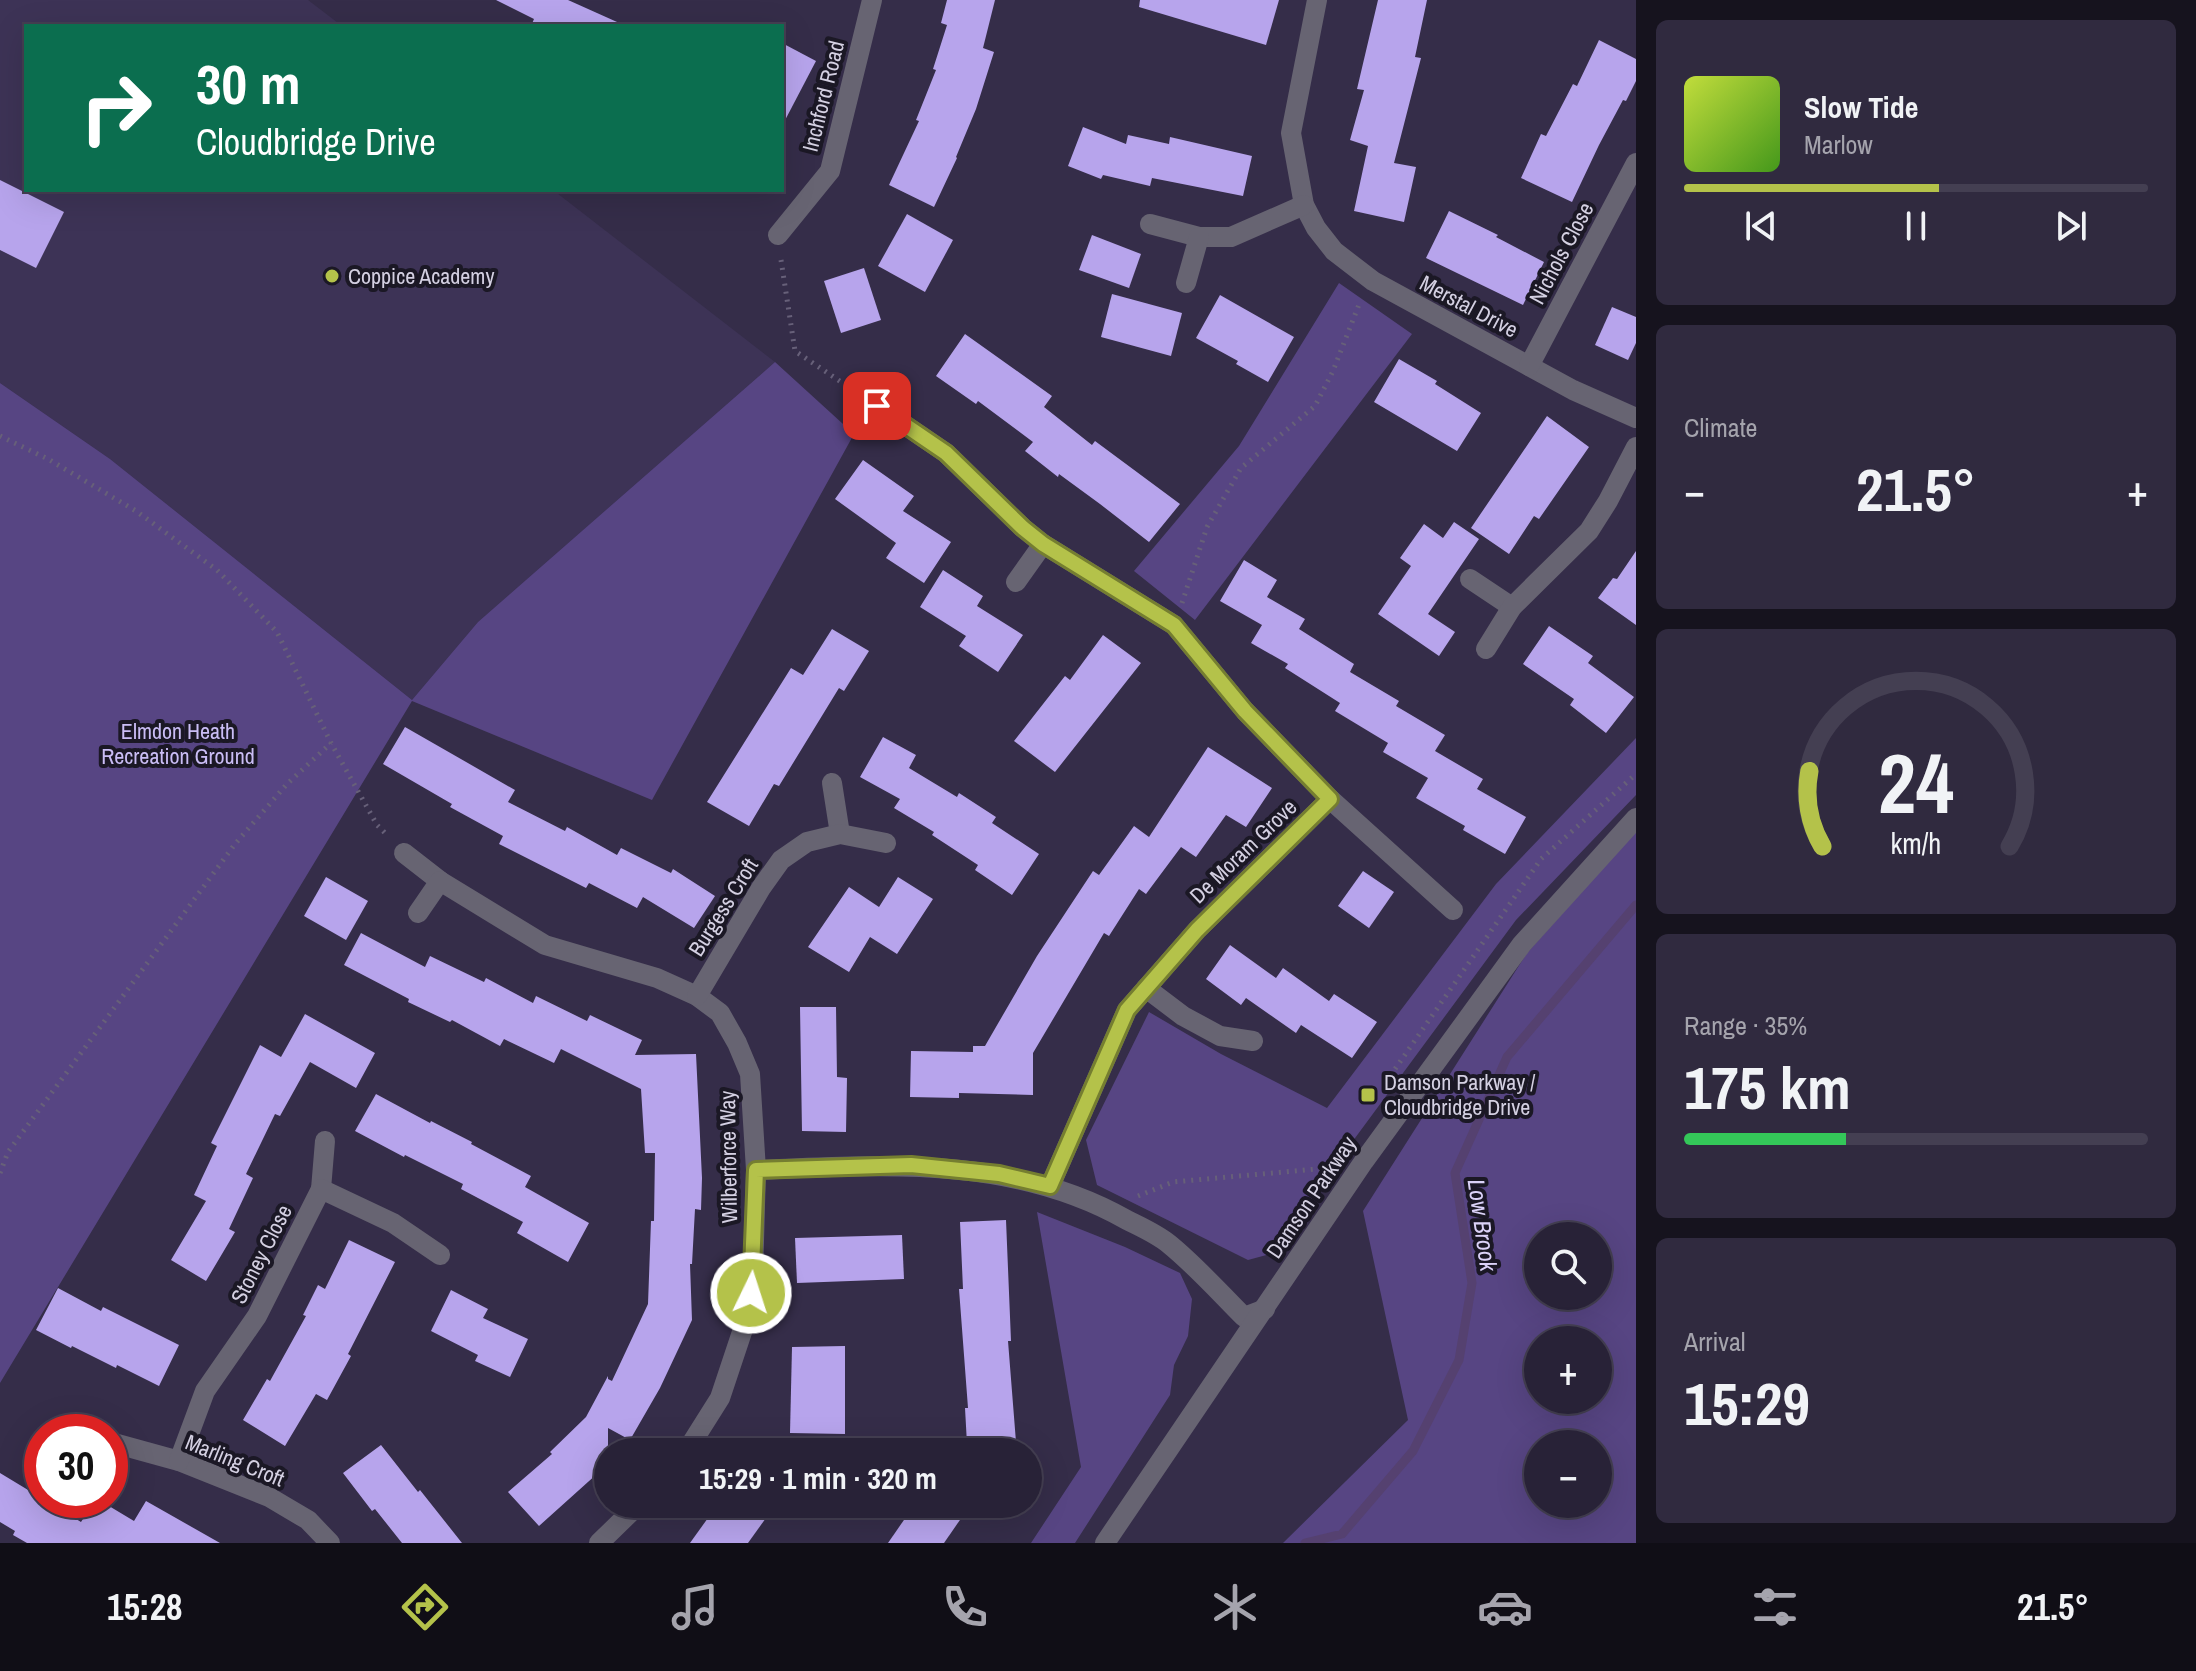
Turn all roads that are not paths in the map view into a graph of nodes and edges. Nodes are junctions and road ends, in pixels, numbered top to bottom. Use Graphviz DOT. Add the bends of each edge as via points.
graph roads {
  1 [pos="1317,0"];
  2 [pos="869,1"];
  3 [pos="1636,163"];
  4 [pos="1304,205"];
  5 [pos="1150,224"];
  6 [pos="778,235"];
  7 [pos="1199,237"];
  8 [pos="1186,283"];
  9 [pos="1529,366"];
  10 [pos="877,406"];
  11 [pos="1636,418"];
  12 [pos="1636,447"];
  13 [pos="1043,544"];
  14 [pos="1470,579"];
  15 [pos="1016,582"];
  16 [pos="1512,607"];
  17 [pos="1486,649"];
  18 [pos="832,783"];
  19 [pos="1330,799"];
  20 [pos="1636,818"];
  21 [pos="840,834"];
  22 [pos="886,843"];
  23 [pos="404,853"];
  24 [pos="440,881"];
  25 [pos="1453,910"];
  26 [pos="418,913"];
  27 [pos="1146,988"];
  28 [pos="697,996"];
  29 [pos="1253,1041"];
  30 [pos="325,1141"];
  31 [pos="756,1170"];
  32 [pos="1050,1186"];
  33 [pos="321,1189"];
  34 [pos="440,1255"];
  35 [pos="1265,1309"];
  36 [pos="695,1438"];
  37 [pos="128,1447"];
  38 [pos="179,1461"];
  39 [pos="626,1518"];
  40 [pos="603,1542"];
  41 [pos="330,1543"];
  42 [pos="1105,1543"];
  1 -- 4 [label="street, Merstal Drive" via="1291,133"];
  2 -- 6 [label="street, Inchford Road" via="830,171"];
  3 -- 9 [label="street, Nichols Close"];
  4 -- 7 [label="street" via="1231,237"];
  4 -- 9 [label="street, Merstal Drive" via="1334,251 1373,281"];
  5 -- 7 [label="street"];
  7 -- 8 [label="street"];
  9 -- 11 [label="street, Merstal Drive"];
  10 -- 13 [label="street, De Moram Grove" via="946,453"];
  12 -- 16 [label="street" via="1589,531"];
  13 -- 15 [label="street"];
  13 -- 19 [label="street, De Moram Grove" via="1174,625 1245,711"];
  14 -- 16 [label="street"];
  16 -- 17 [label="street"];
  18 -- 21 [label="street"];
  19 -- 25 [label="street, De Moram Grove"];
  19 -- 27 [label="street, De Moram Grove"];
  20 -- 35 [label="street, Damson Parkway" via="1522,944 1364,1161"];
  21 -- 22 [label="street, Burgess Croft"];
  21 -- 28 [label="street, Burgess Croft" via="807,842 781,860"];
  23 -- 24 [label="street, Wilberforce Way"];
  24 -- 26 [label="street"];
  24 -- 28 [label="street, Wilberforce Way" via="545,945 657,978"];
  27 -- 29 [label="street" via="1220,1036"];
  27 -- 32 [label="street, De Moram Grove" via="1127,1010"];
  28 -- 31 [label="street, Wilberforce Way" via="720,1013 750,1074"];
  30 -- 33 [label="street"];
  31 -- 32 [label="street" via="911,1165 999,1174"];
  31 -- 36 [label="street, Wilberforce Way" via="749,1311 720,1398"];
  32 -- 35 [label="street" via="1107,1208 1168,1243 1244,1317"];
  33 -- 34 [label="street" via="393,1223"];
  33 -- 38 [label="street, Stoney Close" via="257,1316 205,1391"];
  35 -- 42 [label="street, Damson Parkway"];
  37 -- 38 [label="street, Marling Croft"];
  38 -- 41 [label="street, Marling Croft" via="269,1497 308,1520"];
  39 -- 40 [label="street"];
}
